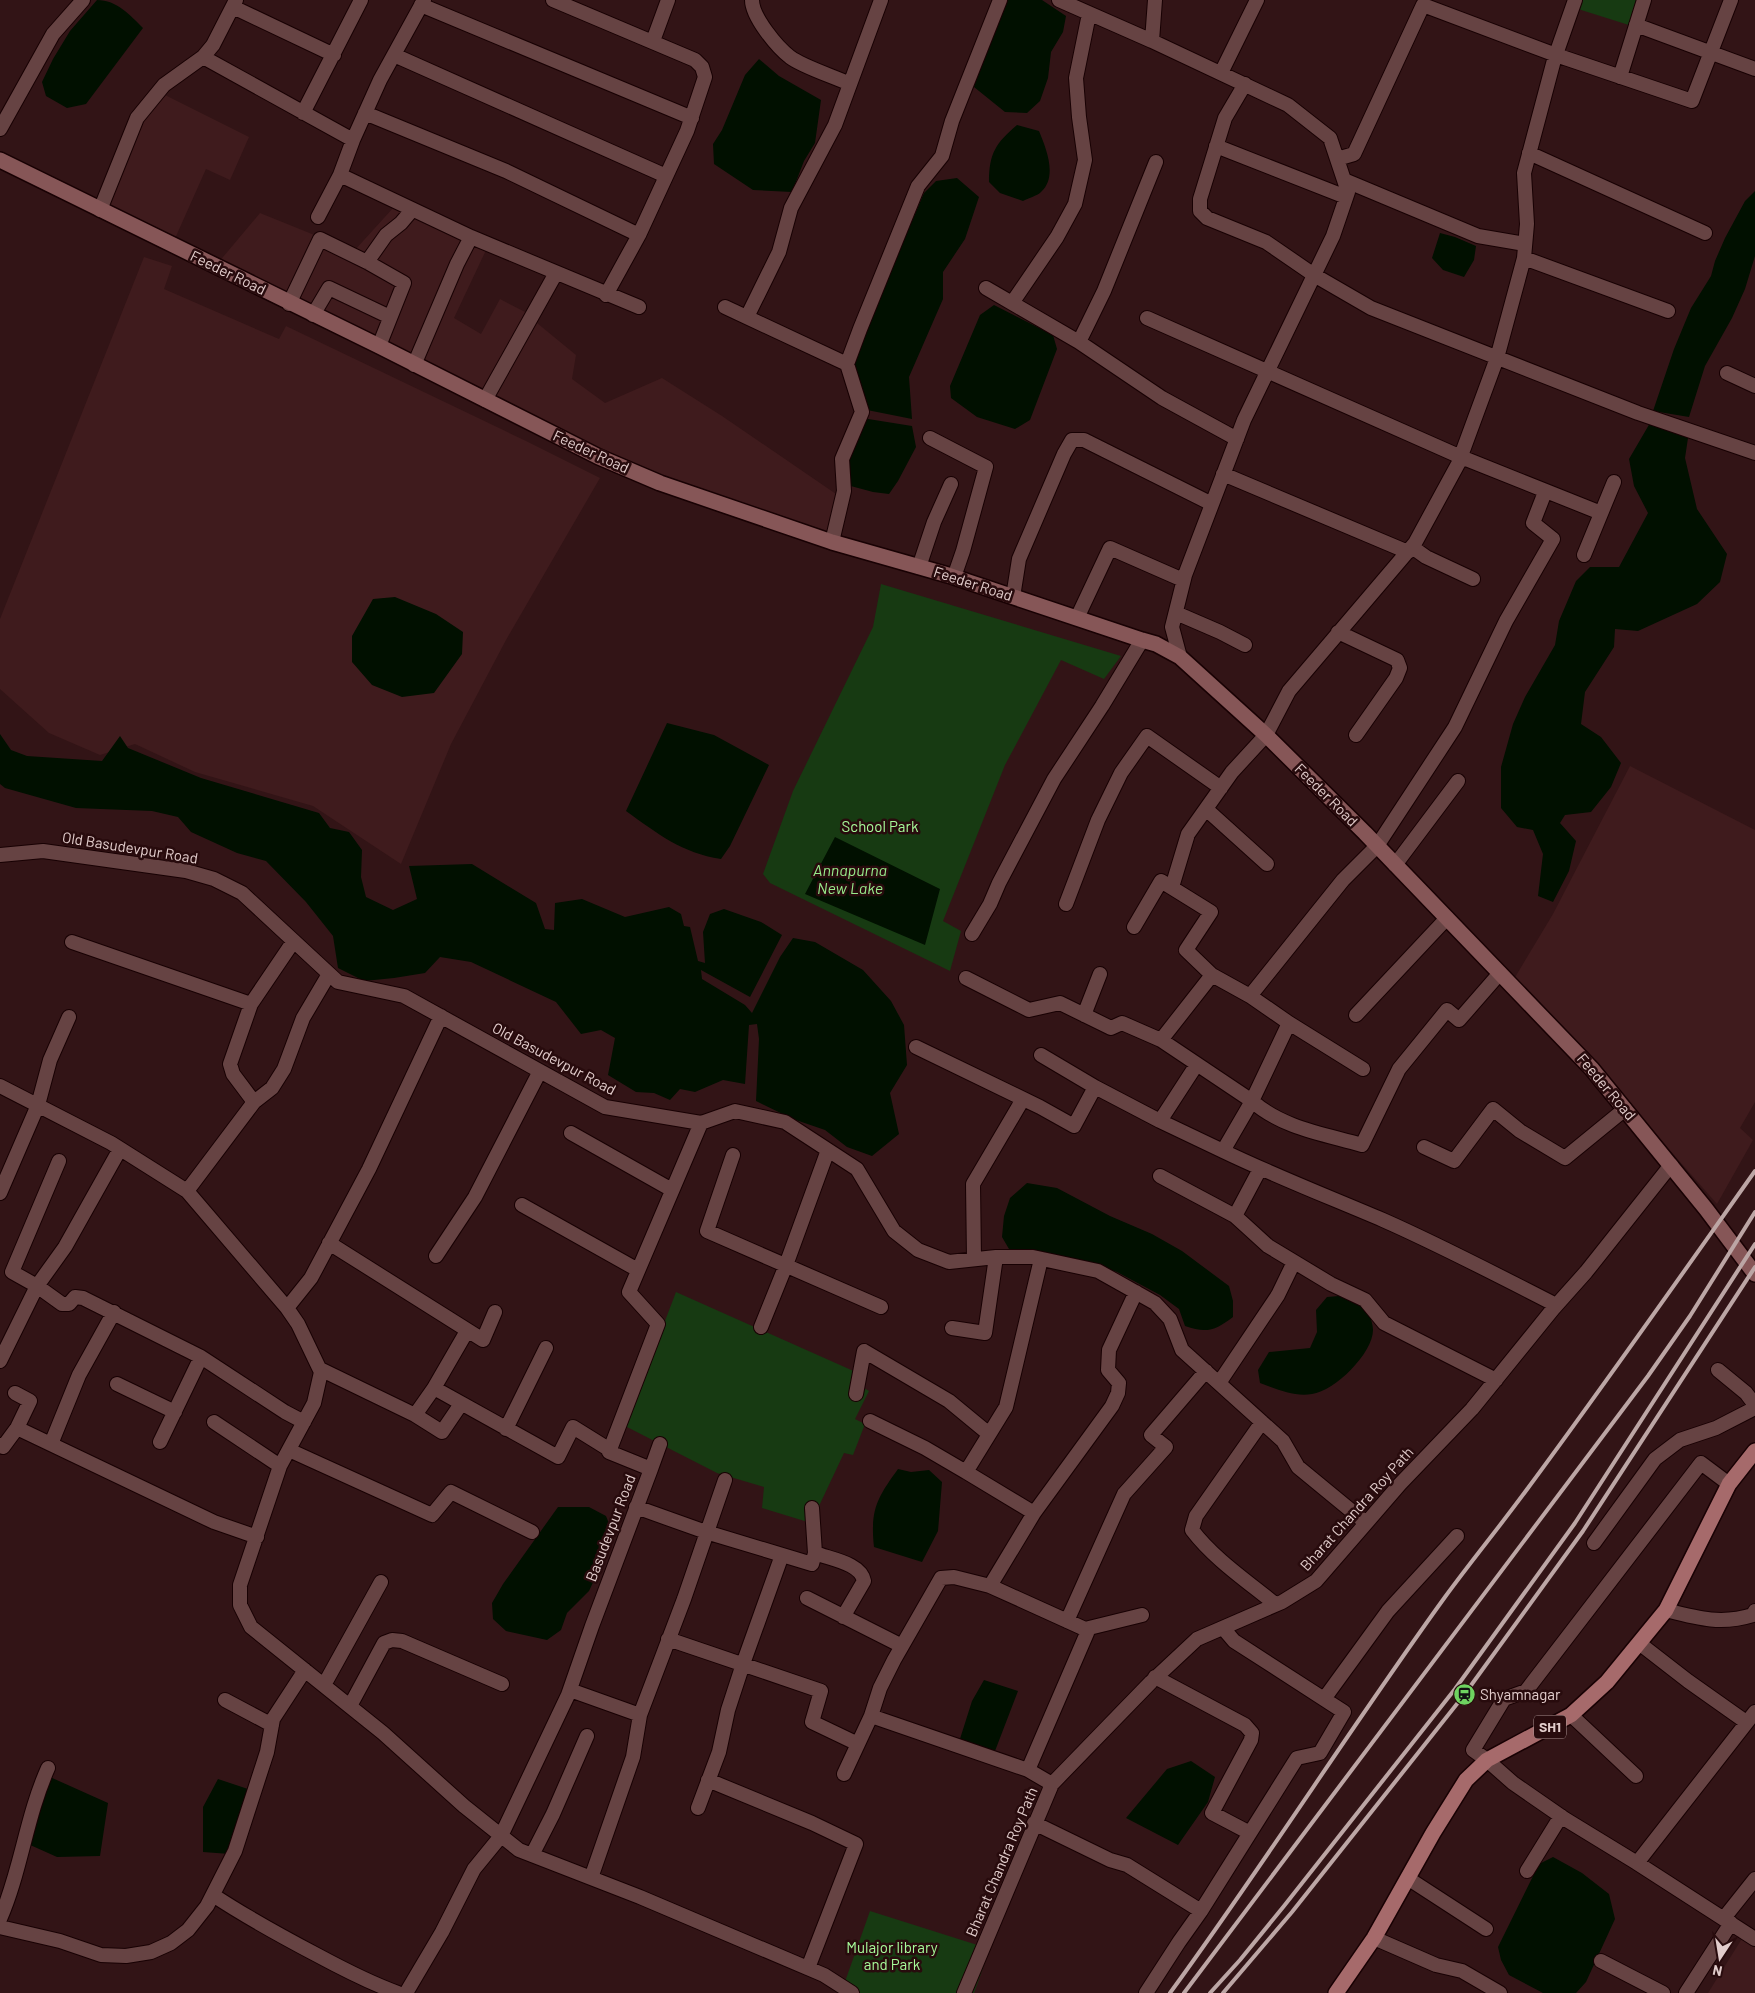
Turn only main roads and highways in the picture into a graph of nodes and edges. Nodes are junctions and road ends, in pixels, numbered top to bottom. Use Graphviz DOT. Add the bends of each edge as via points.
graph roads {
  1 [pos="1754,1456"];
  2 [pos="1336,1993"];
  1 -- 2 [label="main road, SH1" via="1729,1484 1666,1610 1607,1682 1571,1715 1487,1760 1462,1787 1374,1938"];
}
